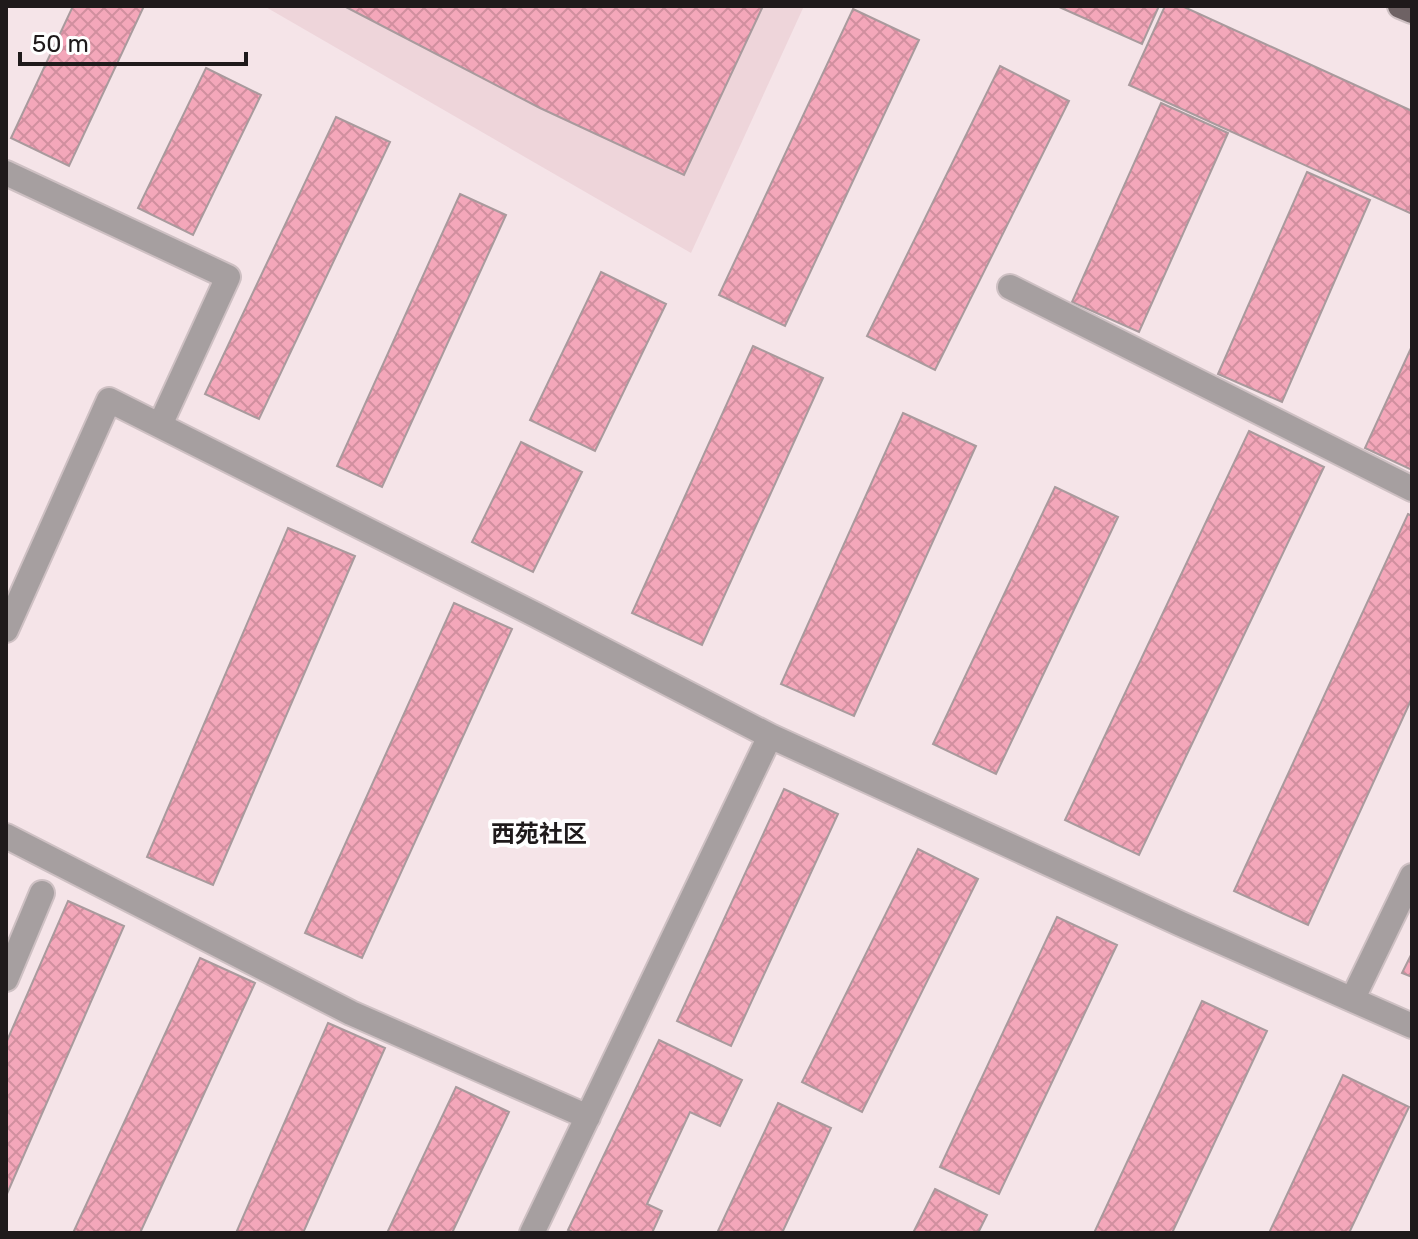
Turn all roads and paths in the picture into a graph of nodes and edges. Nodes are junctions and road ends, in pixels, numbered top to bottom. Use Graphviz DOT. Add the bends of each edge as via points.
graph roads {
  1 [pos="1400,6"];
  2 [pos="1412,11"];
  3 [pos="6,173"];
  4 [pos="1010,287"];
  5 [pos="160,425"];
  6 [pos="1412,489"];
  7 [pos="6,630"];
  8 [pos="770,736"];
  9 [pos="6,836"];
  10 [pos="1412,876"];
  11 [pos="42,893"];
  12 [pos="6,979"];
  13 [pos="1353,998"];
  14 [pos="1412,1026"];
  15 [pos="588,1117"];
  16 [pos="532,1233"];
  1 -- 2 [label="main road"];
  3 -- 5 [label="street" via="228,277"];
  4 -- 6 [label="street"];
  5 -- 7 [label="street" via="109,400"];
  5 -- 8 [label="street"];
  8 -- 13 [label="street"];
  8 -- 15 [label="street"];
  9 -- 15 [label="street" via="351,1013"];
  10 -- 13 [label="street"];
  11 -- 12 [label="street"];
  13 -- 14 [label="street"];
  15 -- 16 [label="street"];
}
